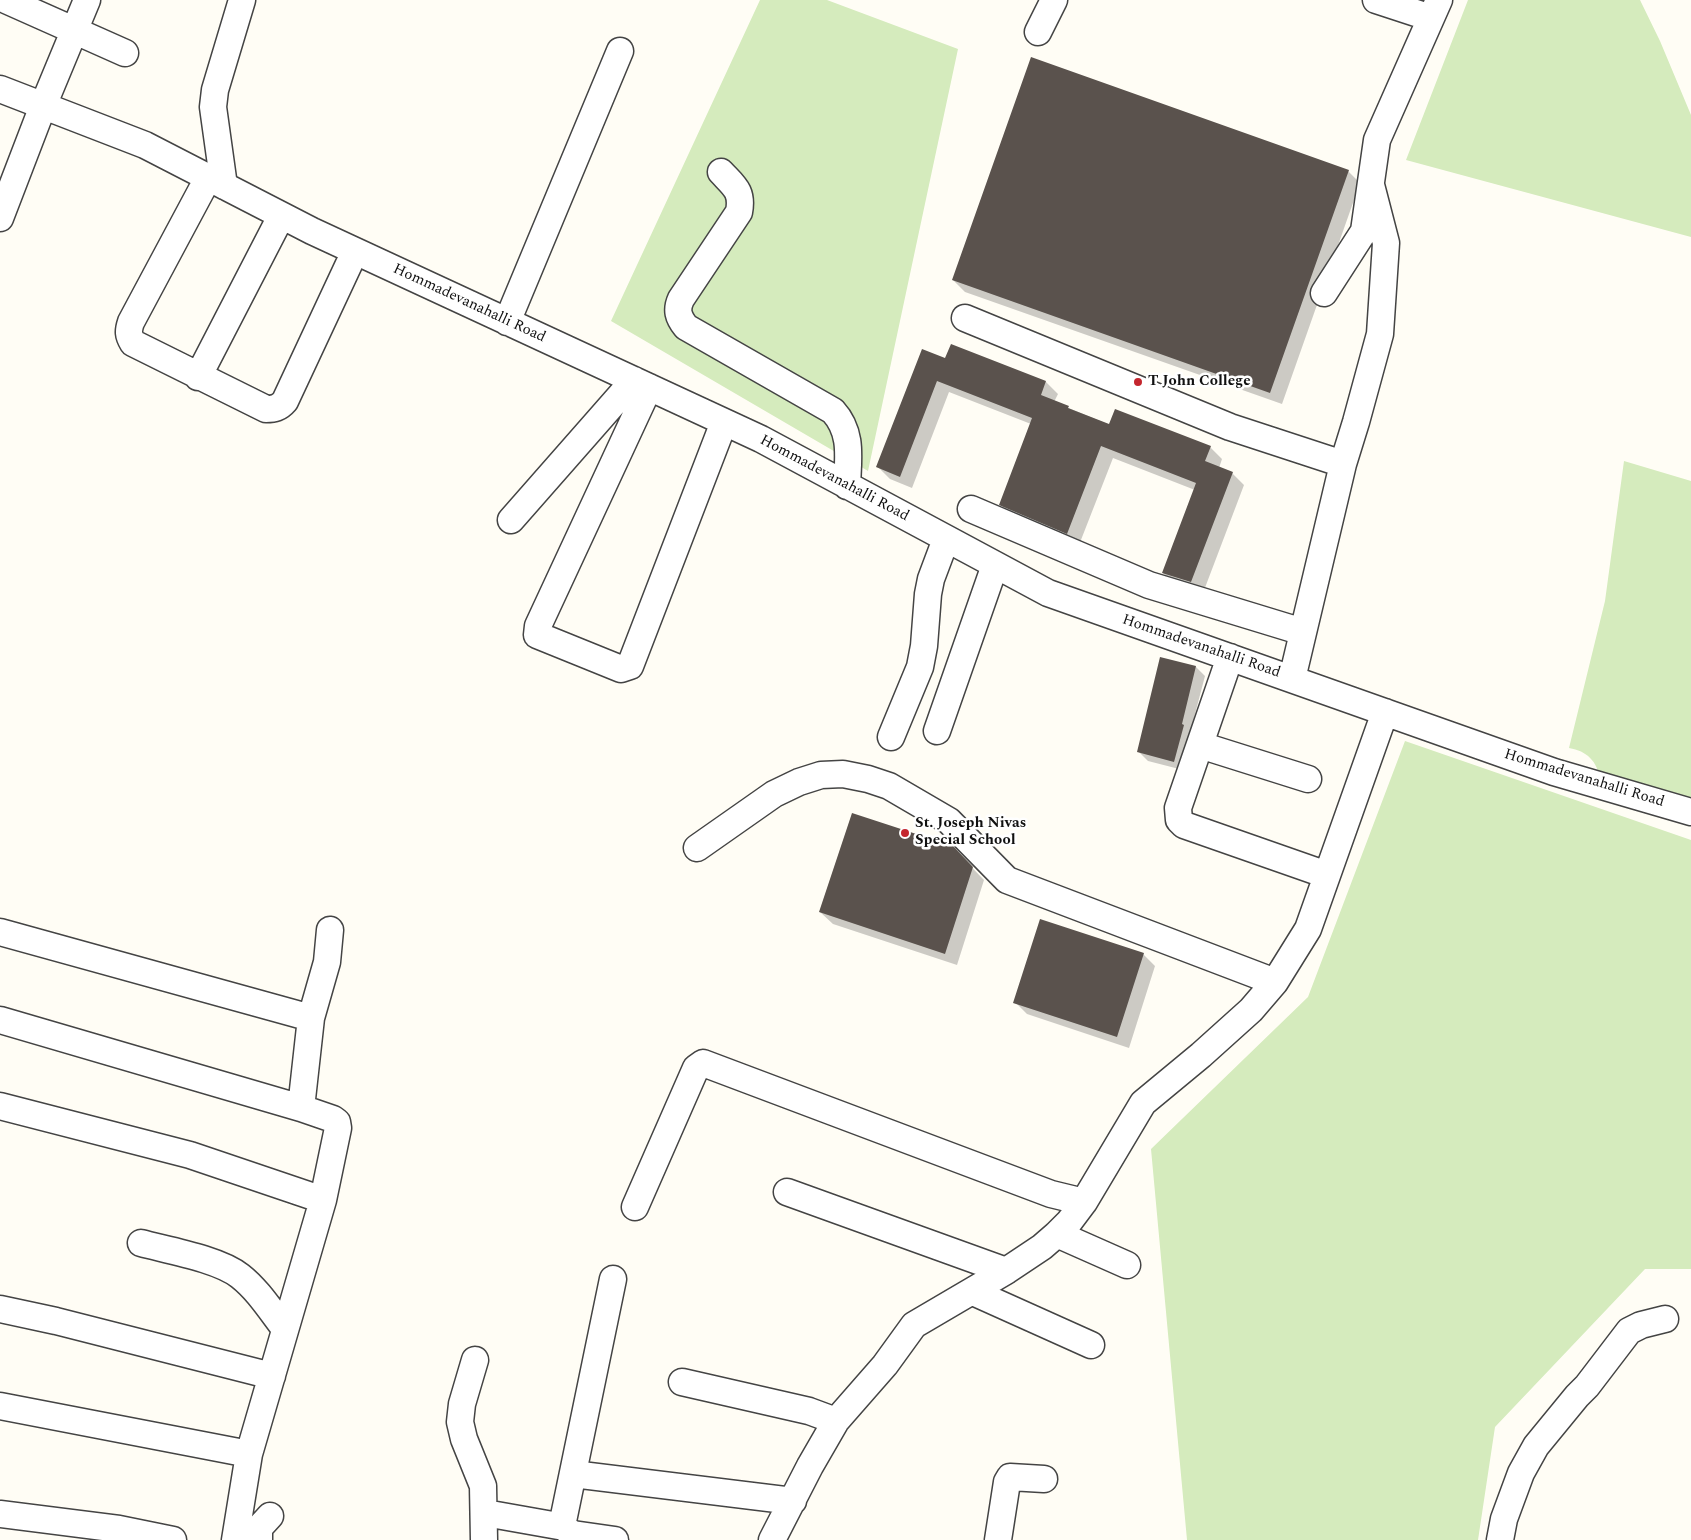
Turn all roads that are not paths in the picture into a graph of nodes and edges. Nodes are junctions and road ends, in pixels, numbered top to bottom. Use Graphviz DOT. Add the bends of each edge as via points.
graph roads {
  1 [pos="6,0"];
  2 [pos="88,0"];
  3 [pos="242,0"];
  4 [pos="1054,0"];
  5 [pos="1376,0"];
  6 [pos="1435,9"];
  7 [pos="75,30"];
  8 [pos="1038,32"];
  9 [pos="620,51"];
  10 [pos="125,54"];
  11 [pos="0,89"];
  12 [pos="43,106"];
  13 [pos="721,172"];
  14 [pos="216,182"];
  15 [pos="1371,185"];
  16 [pos="0,218"];
  17 [pos="276,226"];
  18 [pos="349,264"];
  19 [pos="1324,293"];
  20 [pos="965,318"];
  21 [pos="507,322"];
  22 [pos="198,376"];
  23 [pos="642,384"];
  24 [pos="724,422"];
  25 [pos="1343,464"];
  26 [pos="847,486"];
  27 [pos="970,508"];
  28 [pos="511,520"];
  29 [pos="946,539"];
  30 [pos="995,565"];
  31 [pos="1304,632"];
  32 [pos="1230,658"];
  33 [pos="1292,680"];
  34 [pos="1386,712"];
  35 [pos="937,731"];
  36 [pos="891,737"];
  37 [pos="1200,745"];
  38 [pos="1308,779"];
  39 [pos="1691,812"];
  40 [pos="697,848"];
  41 [pos="1327,875"];
  42 [pos="330,930"];
  43 [pos="0,932"];
  44 [pos="1275,982"];
  45 [pos="311,1018"];
  46 [pos="0,1020"];
  47 [pos="0,1106"];
  48 [pos="301,1108"];
  49 [pos="787,1192"];
  50 [pos="322,1200"];
  51 [pos="1084,1202"];
  52 [pos="635,1207"];
  53 [pos="1057,1234"];
  54 [pos="140,1242"];
  55 [pos="1127,1264"];
  56 [pos="1006,1271"];
  57 [pos="613,1279"];
  58 [pos="973,1292"];
  59 [pos="0,1309"];
  60 [pos="1665,1319"];
  61 [pos="286,1329"];
  62 [pos="1091,1345"];
  63 [pos="475,1360"];
  64 [pos="272,1376"];
  65 [pos="682,1382"];
  66 [pos="0,1406"];
  67 [pos="836,1421"];
  68 [pos="249,1454"];
  69 [pos="573,1474"];
  70 [pos="1044,1480"];
  71 [pos="793,1501"];
  72 [pos="485,1513"];
  73 [pos="0,1514"];
  74 [pos="270,1516"];
  75 [pos="564,1527"];
  76 [pos="174,1540"];
  77 [pos="235,1540"];
  78 [pos="259,1540"];
  79 [pos="484,1540"];
  80 [pos="616,1540"];
  81 [pos="772,1540"];
  82 [pos="998,1540"];
  83 [pos="1500,1540"];
  1 -- 7 [label="street"];
  2 -- 7 [label="street"];
  3 -- 14 [label="street" via="215,90"];
  4 -- 8 [label="street"];
  5 -- 6 [label="street"];
  6 -- 15 [label="street" via="1377,140"];
  7 -- 10 [label="street"];
  7 -- 12 [label="street"];
  9 -- 21 [label="street"];
  11 -- 12 [label="street, Hommadevanahalli Road"];
  12 -- 14 [label="street, Hommadevanahalli Road" via="144,145"];
  12 -- 16 [label="street"];
  13 -- 26 [label="street" via="739,194 739,212 681,299 678,313 686,326 833,411 846,431"];
  14 -- 21 [label="street, Hommadevanahalli Road" via="312,231"];
  14 -- 22 [label="street" via="128,330 133,343"];
  15 -- 19 [label="street" via="1364,231"];
  15 -- 25 [label="street" via="1386,243 1380,334"];
  17 -- 22 [label="street"];
  18 -- 22 [label="street" via="280,406 266,409"];
  20 -- 25 [label="street" via="1230,427"];
  21 -- 23 [label="street, Hommadevanahalli Road"];
  23 -- 24 [label="street, Hommadevanahalli Road"];
  23 -- 24 [label="street" via="538,626 537,635 621,669 630,666"];
  23 -- 28 [label="street"];
  24 -- 26 [label="street, Hommadevanahalli Road"];
  25 -- 31 [label="street"];
  26 -- 29 [label="street, Hommadevanahalli Road"];
  27 -- 31 [label="street" via="1149,585"];
  29 -- 30 [label="street, Hommadevanahalli Road"];
  29 -- 36 [label="street" via="931,579 920,667"];
  30 -- 32 [label="street, Hommadevanahalli Road" via="1048,593"];
  30 -- 35 [label="street"];
  31 -- 33 [label="street"];
  32 -- 33 [label="street, Hommadevanahalli Road"];
  32 -- 37 [label="street"];
  33 -- 34 [label="street, Hommadevanahalli Road"];
  34 -- 39 [label="street, Hommadevanahalli Road" via="1554,772"];
  34 -- 41 [label="street"];
  37 -- 38 [label="street"];
  37 -- 41 [label="street" via="1178,808 1184,825"];
  40 -- 44 [label="street" via="774,794 799,782 821,775 843,774 868,779 889,786 949,821 1007,880"];
  41 -- 44 [label="street" via="1308,929"];
  42 -- 45 [label="street" via="327,962"];
  43 -- 45 [label="street"];
  44 -- 51 [label="street" via="1251,1010 1143,1103"];
  45 -- 48 [label="street"];
  46 -- 48 [label="street"];
  47 -- 50 [label="street" via="190,1155"];
  48 -- 50 [label="street" via="337,1122"];
  49 -- 56 [label="street"];
  50 -- 61 [label="street"];
  51 -- 52 [label="street" via="1044,1192 703,1063 696,1068"];
  51 -- 53 [label="street"];
  53 -- 55 [label="street"];
  53 -- 56 [label="street"];
  54 -- 61 [label="street" via="224,1266 238,1274"];
  56 -- 58 [label="street"];
  57 -- 69 [label="street"];
  58 -- 62 [label="street"];
  58 -- 67 [label="street" via="914,1325 885,1366"];
  59 -- 64 [label="street"];
  60 -- 83 [label="street" via="1641,1325 1629,1332 1536,1446 1522,1473"];
  61 -- 64 [label="street"];
  63 -- 72 [label="street" via="460,1422 483,1486"];
  64 -- 68 [label="street"];
  65 -- 67 [label="street" via="808,1411"];
  66 -- 68 [label="street"];
  67 -- 71 [label="street"];
  68 -- 77 [label="street"];
  69 -- 71 [label="street"];
  69 -- 75 [label="street"];
  70 -- 82 [label="street" via="1010,1477"];
  71 -- 81 [label="street"];
  72 -- 75 [label="street"];
  72 -- 79 [label="street"];
  73 -- 76 [label="street" via="119,1529"];
  74 -- 78 [label="street" via="259,1528"];
  75 -- 80 [label="street" via="573,1534"];
}
